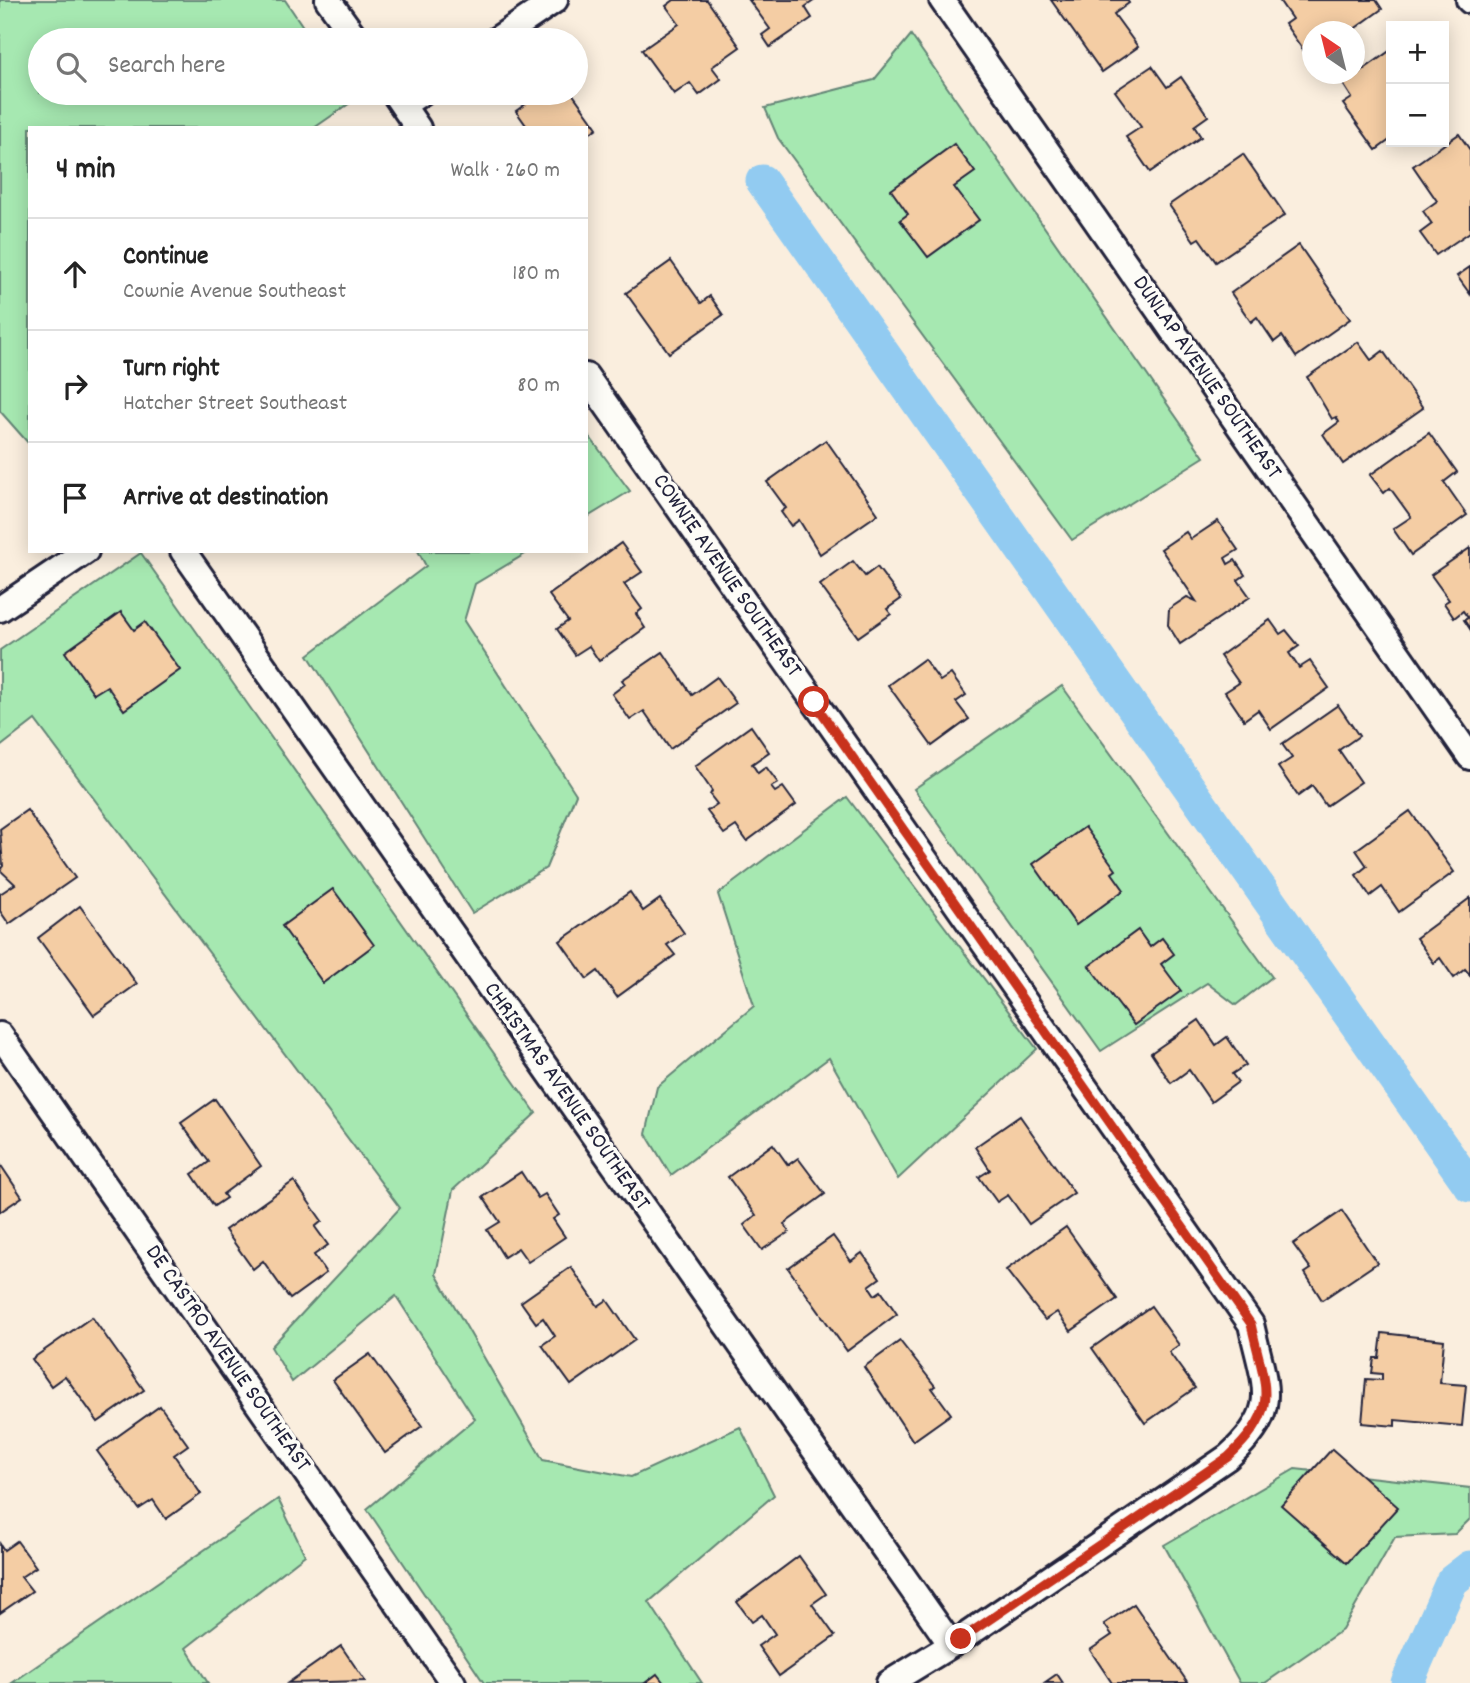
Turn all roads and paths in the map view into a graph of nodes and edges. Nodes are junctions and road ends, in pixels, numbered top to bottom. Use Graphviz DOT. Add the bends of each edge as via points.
graph roads {
  1 [pos="328,0"];
  2 [pos="555,0"];
  3 [pos="942,0"];
  4 [pos="348,28"];
  5 [pos="514,28"];
  6 [pos="409,105"];
  7 [pos="417,126"];
  8 [pos="588,379"];
  9 [pos="83,553"];
  10 [pos="184,553"];
  11 [pos="0,609"];
  12 [pos="1470,757"];
  13 [pos="0,1035"];
  14 [pos="950,1643"];
  15 [pos="453,1683"];
  16 [pos="888,1683"];
  1 -- 4 [label="street"];
  2 -- 5 [label="street"];
  3 -- 12 [label="street, DUNLAP AVENUE SOUTHEAST"];
  6 -- 7 [label="street"];
  8 -- 14 [label="street, COWNIE AVENUE SOUTHEAST" via="1251,1324 1266,1395 1265,1409 1248,1438 1228,1457"];
  9 -- 11 [label="street"];
  10 -- 14 [label="street, CHRISTMAS AVENUE SOUTHEAST"];
  13 -- 15 [label="street, DE CASTRO AVENUE SOUTHEAST"];
  14 -- 16 [label="street"];
}
